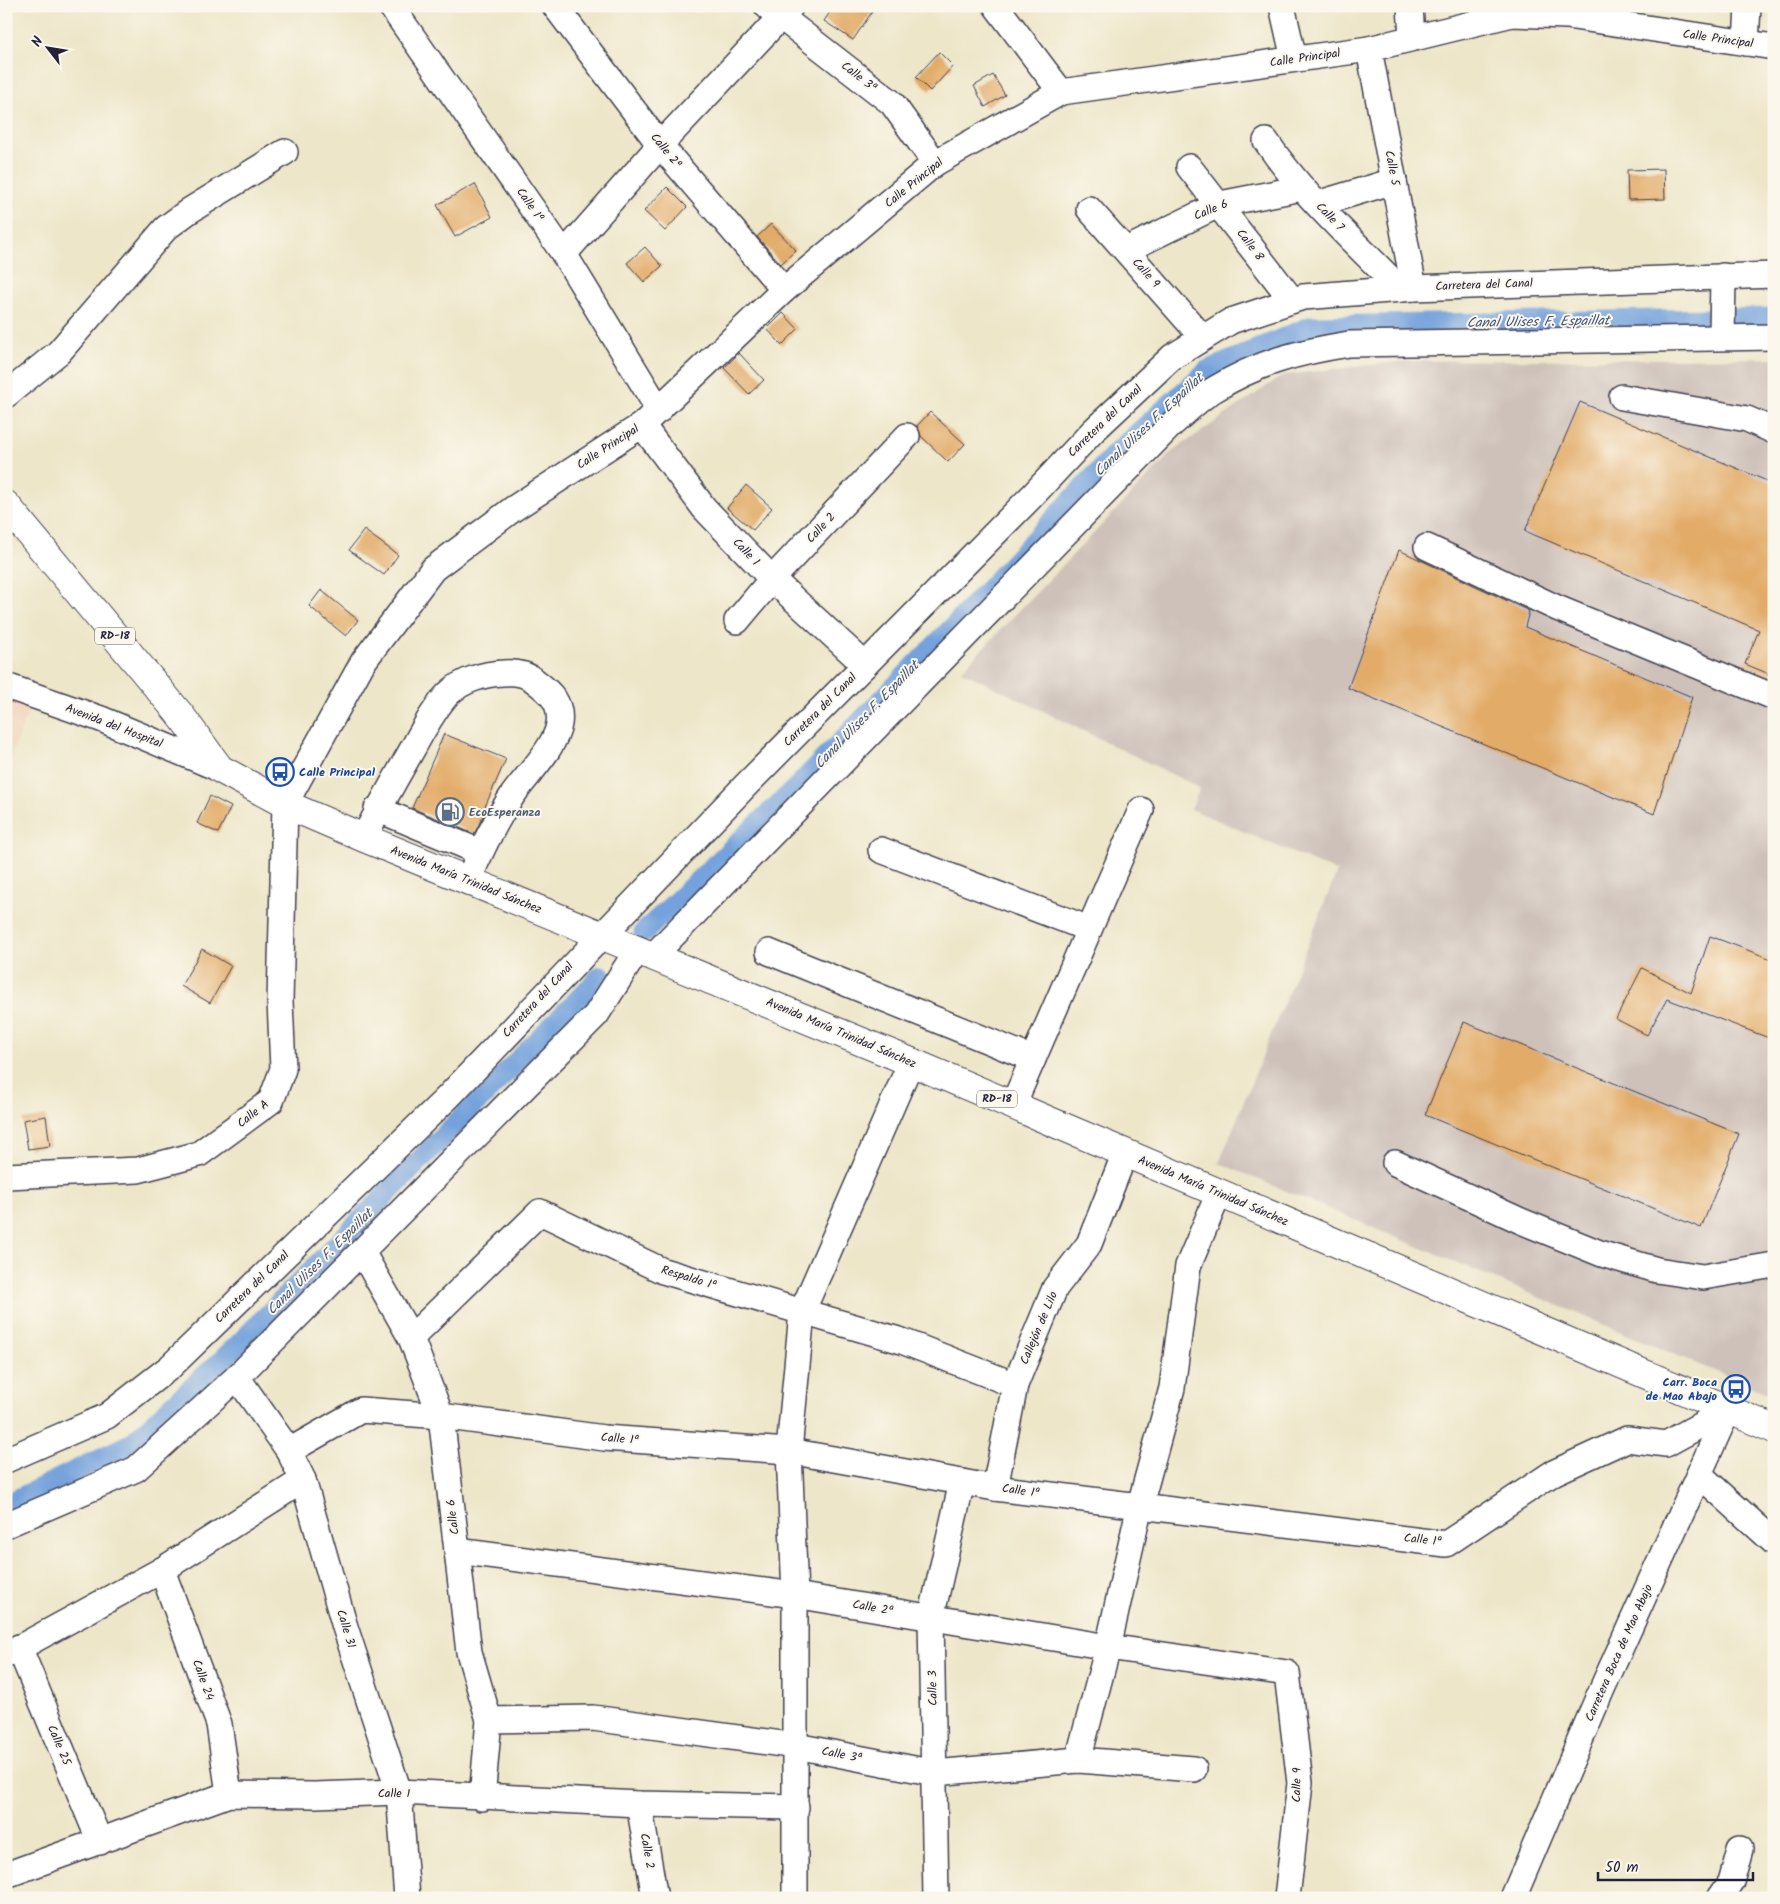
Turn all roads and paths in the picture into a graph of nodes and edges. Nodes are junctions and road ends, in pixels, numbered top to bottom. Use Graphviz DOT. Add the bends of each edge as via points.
graph roads {
  1 [pos="391,6"];
  2 [pos="555,6"];
  3 [pos="1282,6"];
  4 [pos="1410,6"];
  5 [pos="1748,6"];
  6 [pos="1001,8"];
  7 [pos="780,10"];
  8 [pos="1531,10"];
  9 [pos="1649,17"];
  10 [pos="1412,37"];
  11 [pos="1746,43"];
  12 [pos="1774,47"];
  13 [pos="1369,48"];
  14 [pos="1294,59"];
  15 [pos="1061,92"];
  16 [pos="1266,141"];
  17 [pos="660,145"];
  18 [pos="285,152"];
  19 [pos="936,163"];
  20 [pos="1189,167"];
  21 [pos="1394,181"];
  22 [pos="1310,196"];
  23 [pos="1220,204"];
  24 [pos="1089,209"];
  25 [pos="1126,250"];
  26 [pos="564,254"];
  27 [pos="1774,274"];
  28 [pos="1723,286"];
  29 [pos="1407,288"];
  30 [pos="784,290"];
  31 [pos="1292,300"];
  32 [pos="1722,331"];
  33 [pos="1774,336"];
  34 [pos="1203,338"];
  35 [pos="6,395"];
  36 [pos="1622,397"];
  37 [pos="651,418"];
  38 [pos="1774,431"];
  39 [pos="907,436"];
  40 [pos="6,505"];
  41 [pos="1427,548"];
  42 [pos="772,579"];
  43 [pos="737,621"];
  44 [pos="865,665"];
  45 [pos="6,686"];
  46 [pos="1774,697"];
  47 [pos="220,768"];
  48 [pos="285,804"];
  49 [pos="378,809"];
  50 [pos="1141,810"];
  51 [pos="364,838"];
  52 [pos="881,850"];
  53 [pos="480,852"];
  54 [pos="468,881"];
  55 [pos="1089,929"];
  56 [pos="600,935"];
  57 [pos="646,952"];
  58 [pos="769,952"];
  59 [pos="1033,1059"];
  60 [pos="911,1062"];
  61 [pos="1013,1105"];
  62 [pos="1125,1153"];
  63 [pos="1395,1163"];
  64 [pos="6,1176"];
  65 [pos="1219,1193"];
  66 [pos="362,1252"];
  67 [pos="1774,1265"];
  68 [pos="802,1312"];
  69 [pos="411,1338"];
  70 [pos="237,1377"];
  71 [pos="1015,1384"];
  72 [pos="1728,1410"];
  73 [pos="441,1416"];
  74 [pos="1774,1429"];
  75 [pos="289,1451"];
  76 [pos="789,1451"];
  77 [pos="6,1460"];
  78 [pos="1700,1475"];
  79 [pos="303,1480"];
  80 [pos="962,1482"];
  81 [pos="994,1488"];
  82 [pos="1140,1505"];
  83 [pos="6,1525"];
  84 [pos="1774,1542"];
  85 [pos="457,1551"];
  86 [pos="162,1570"];
  87 [pos="795,1595"];
  88 [pos="931,1618"];
  89 [pos="1108,1647"];
  90 [pos="12,1651"];
  91 [pos="1288,1673"];
  92 [pos="489,1720"];
  93 [pos="796,1746"];
  94 [pos="1078,1760"];
  95 [pos="1194,1769"];
  96 [pos="935,1773"];
  97 [pos="399,1792"];
  98 [pos="229,1794"];
  99 [pos="482,1798"];
  100 [pos="639,1804"];
  101 [pos="796,1807"];
  102 [pos="100,1842"];
  103 [pos="1740,1849"];
  104 [pos="6,1875"];
  105 [pos="407,1898"];
  106 [pos="655,1898"];
  107 [pos="795,1898"];
  108 [pos="936,1898"];
  109 [pos="1287,1898"];
  110 [pos="1513,1898"];
  111 [pos="1720,1898"];
  1 -- 26 [label="street, Calle 1ª"];
  2 -- 17 [label="street, Calle 2ª"];
  3 -- 14 [label="street"];
  4 -- 10 [label="street"];
  5 -- 11 [label="street"];
  6 -- 15 [label="street"];
  7 -- 17 [label="street"];
  7 -- 19 [label="street, Calle 3ª" via="892,102"];
  8 -- 9 [label="street, Calle Principal" via="1567,16"];
  8 -- 10 [label="street, Calle Principal"];
  9 -- 11 [label="street, Calle Principal"];
  10 -- 13 [label="street, Calle Principal"];
  11 -- 12 [label="street, Calle Principal"];
  13 -- 14 [label="street, Calle Principal"];
  13 -- 21 [label="street, Calle 5"];
  14 -- 15 [label="street, Calle Principal"];
  15 -- 19 [label="street, Calle Principal"];
  16 -- 22 [label="street, Calle 7"];
  17 -- 26 [label="street"];
  17 -- 30 [label="street, Calle 2ª"];
  18 -- 35 [label="street" via="166,228 59,352"];
  19 -- 30 [label="street, Calle Principal"];
  20 -- 23 [label="street, Calle 8"];
  21 -- 22 [label="street, Calle 6"];
  21 -- 29 [label="street, Calle 5"];
  22 -- 23 [label="street, Calle 6"];
  22 -- 29 [label="street, Calle 7"];
  23 -- 25 [label="street, Calle 6"];
  23 -- 31 [label="street, Calle 8"];
  24 -- 25 [label="street, Calle 9"];
  25 -- 34 [label="street, Calle 9"];
  26 -- 37 [label="street, Calle 1ª"];
  27 -- 28 [label="street, Carretera del Canal"];
  28 -- 29 [label="street, Carretera del Canal"];
  28 -- 32 [label="street"];
  29 -- 31 [label="street, Carretera del Canal"];
  30 -- 37 [label="street, Calle Principal"];
  31 -- 34 [label="street, Carretera del Canal" via="1231,321"];
  32 -- 33 [label="street"];
  32 -- 57 [label="street" via="1349,344 1303,351 1261,364 1214,389 1171,426"];
  34 -- 44 [label="street, Carretera del Canal" via="1172,357 1093,431"];
  36 -- 38 [label="street" via="1747,419"];
  37 -- 42 [label="street, Calle 1" via="704,508"];
  37 -- 48 [label="street, Calle Principal" via="513,509 433,569 362,662"];
  39 -- 42 [label="street, Calle 2"];
  40 -- 47 [label="main road, Avenida María Trinidad Sánchez / RD-18" via="182,717"];
  41 -- 46 [label="street" via="1557,608"];
  42 -- 43 [label="street, Calle 2"];
  42 -- 44 [label="street, Calle 1"];
  44 -- 56 [label="street, Carretera del Canal"];
  45 -- 47 [label="street, Avenida del Hospital" via="101,719"];
  47 -- 48 [label="main road, Avenida María Trinidad Sánchez / RD-18"];
  48 -- 51 [label="main road, Avenida María Trinidad Sánchez / RD-18"];
  48 -- 64 [label="street, Calle A" via="280,1001 283,1069 271,1101 199,1154 138,1170"];
  49 -- 51 [label="street"];
  49 -- 53 [label="street"];
  49 -- 53 [label="street" via="426,725 448,694 474,678 493,673 516,672 531,677 552,694 560,709 559,726 551,743 511,797"];
  50 -- 55 [label="street"];
  51 -- 54 [label="main road, Avenida María Trinidad Sánchez / RD-18"];
  52 -- 55 [label="street"];
  53 -- 54 [label="street"];
  54 -- 56 [label="main road, Avenida María Trinidad Sánchez / RD-18"];
  55 -- 59 [label="street"];
  56 -- 57 [label="main road, Avenida María Trinidad Sánchez / RD-18"];
  56 -- 77 [label="street, Carretera del Canal" via="448,1096 170,1367 107,1416"];
  57 -- 60 [label="main road, Avenida María Trinidad Sánchez / RD-18"];
  57 -- 66 [label="street" via="596,1015"];
  58 -- 59 [label="street"];
  59 -- 61 [label="street"];
  60 -- 61 [label="main road, Avenida María Trinidad Sánchez / RD-18"];
  60 -- 68 [label="street"];
  61 -- 62 [label="main road, Avenida María Trinidad Sánchez / RD-18"];
  62 -- 65 [label="main road, Avenida María Trinidad Sánchez / RD-18"];
  62 -- 71 [label="street, Callejón de Lilo" via="1089,1244 1055,1288"];
  63 -- 67 [label="street" via="1530,1225 1602,1254 1657,1270 1703,1277"];
  65 -- 72 [label="main road, Avenida María Trinidad Sánchez / RD-18"];
  65 -- 82 [label="street" via="1188,1266 1172,1388"];
  66 -- 69 [label="street, Calle 6"];
  66 -- 70 [label="street"];
  68 -- 69 [label="street, Respaldo 1ª" via="663,1271 540,1212"];
  68 -- 71 [label="street, Respaldo 1ª" via="902,1341"];
  68 -- 76 [label="street"];
  69 -- 73 [label="street, Calle 6"];
  70 -- 75 [label="street, Calle 31"];
  70 -- 83 [label="street" via="136,1469"];
  71 -- 81 [label="street, Callejón de Lilo"];
  72 -- 74 [label="main road, Avenida María Trinidad Sánchez / RD-18"];
  72 -- 78 [label="street, Carretera Boca de Mao Abajo"];
  72 -- 82 [label="street, Calle 1ª" via="1666,1444 1626,1439 1553,1473 1446,1544"];
  73 -- 75 [label="street, Calle 1ª" via="361,1410"];
  73 -- 76 [label="street, Calle 1ª" via="604,1438"];
  73 -- 85 [label="street, Calle 6"];
  75 -- 79 [label="street, Calle 31"];
  76 -- 80 [label="street, Calle 1ª"];
  76 -- 87 [label="street"];
  78 -- 84 [label="street"];
  78 -- 110 [label="street, Carretera Boca de Mao Abajo" via="1601,1691"];
  79 -- 86 [label="street"];
  79 -- 97 [label="street, Calle 31" via="345,1627"];
  80 -- 81 [label="street, Calle 1ª"];
  80 -- 88 [label="street, Calle 3"];
  81 -- 82 [label="street, Calle 1ª"];
  82 -- 89 [label="street"];
  85 -- 87 [label="street, Calle 2ª"];
  85 -- 92 [label="street, Calle 6" via="469,1652"];
  86 -- 90 [label="street"];
  86 -- 98 [label="street, Calle 24" via="219,1724"];
  87 -- 88 [label="street, Calle 2ª"];
  87 -- 93 [label="street"];
  88 -- 89 [label="street, Calle 2ª"];
  88 -- 96 [label="street, Calle 3"];
  89 -- 91 [label="street, Calle 2ª"];
  89 -- 94 [label="street"];
  90 -- 102 [label="street, Calle 25"];
  91 -- 109 [label="street, Calle 9" via="1300,1783"];
  92 -- 93 [label="street, Calle 3ª" via="594,1718"];
  92 -- 99 [label="street, Calle 6"];
  93 -- 96 [label="street, Calle 3ª"];
  93 -- 101 [label="street"];
  94 -- 95 [label="street, Calle 3ª"];
  94 -- 96 [label="street, Calle 3ª"];
  96 -- 108 [label="street, Calle 3"];
  97 -- 98 [label="street, Calle 1"];
  97 -- 99 [label="street, Calle 1"];
  97 -- 105 [label="street, Calle 31"];
  98 -- 102 [label="street, Calle 1"];
  99 -- 100 [label="street, Calle 1"];
  100 -- 101 [label="street, Calle 1"];
  100 -- 106 [label="street, Calle 2"];
  101 -- 107 [label="street"];
  102 -- 104 [label="street, Calle 1"];
  103 -- 111 [label="street" via="1731,1882"];
}
